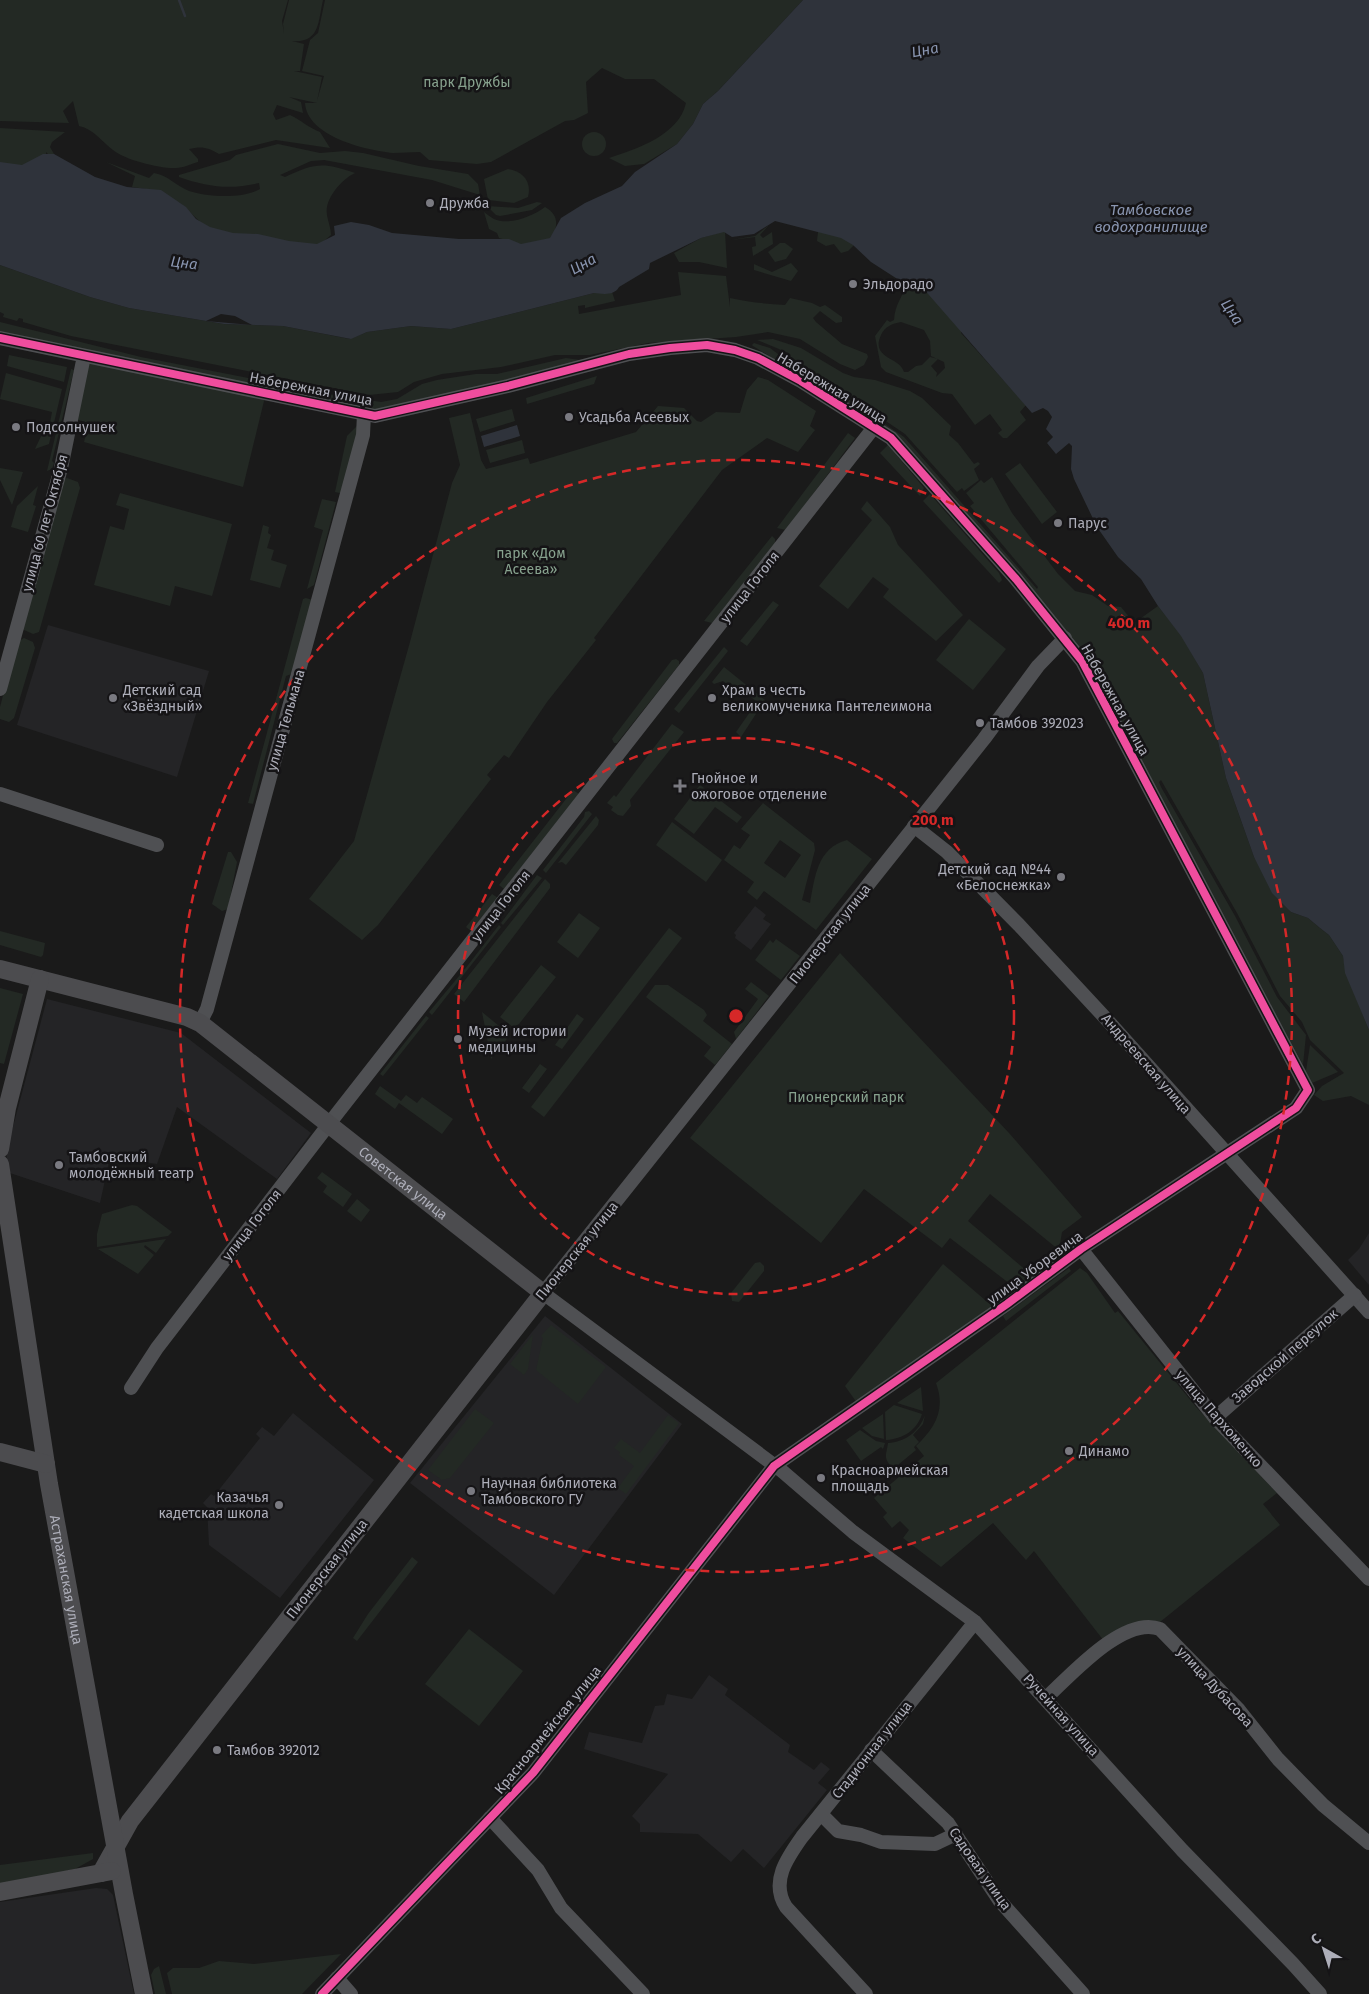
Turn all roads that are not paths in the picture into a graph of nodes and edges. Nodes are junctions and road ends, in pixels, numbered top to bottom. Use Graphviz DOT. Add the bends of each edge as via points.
graph roads {
  1 [pos="0,338"];
  2 [pos="84,356"];
  3 [pos="364,414"];
  4 [pos="875,426"];
  5 [pos="1066,638"];
  6 [pos="0,689"];
  7 [pos="0,794"];
  8 [pos="914,826"];
  9 [pos="157,844"];
  10 [pos="0,970"];
  11 [pos="40,979"];
  12 [pos="200,1023"];
  13 [pos="1308,1090"];
  14 [pos="329,1125"];
  15 [pos="0,1149"];
  16 [pos="1226,1155"];
  17 [pos="0,1164"];
  18 [pos="1081,1249"];
  19 [pos="544,1292"];
  20 [pos="1355,1295"];
  21 [pos="1369,1312"];
  22 [pos="130,1388"];
  23 [pos="1215,1418"];
  24 [pos="0,1452"];
  25 [pos="46,1464"];
  26 [pos="774,1466"];
  27 [pos="1364,1564"];
  28 [pos="1369,1579"];
  29 [pos="975,1622"];
  30 [pos="1046,1698"];
  31 [pos="871,1750"];
  32 [pos="821,1814"];
  33 [pos="490,1818"];
  34 [pos="956,1834"];
  35 [pos="1369,1843"];
  36 [pos="116,1845"];
  37 [pos="120,1869"];
  38 [pos="101,1873"];
  39 [pos="0,1892"];
  40 [pos="337,1978"];
  41 [pos="144,1994"];
  42 [pos="322,1994"];
  43 [pos="351,1994"];
  44 [pos="643,1994"];
  45 [pos="866,1994"];
  46 [pos="1083,1994"];
  47 [pos="1320,1994"];
  1 -- 2 [label="street, Набережная улица"];
  2 -- 3 [label="street, Набережная улица"];
  2 -- 6 [label="street, улица 60 лет Октября" via="61,468"];
  3 -- 4 [label="street, Набережная улица" via="387,414 425,406 629,354 707,345 758,358"];
  3 -- 12 [label="street, улица Тельмана" via="363,435 300,671 210,1000"];
  4 -- 5 [label="street, Набережная улица" via="891,438 938,489"];
  4 -- 14 [label="street, улица Гоголя"];
  5 -- 8 [label="street, Пионерская улица" via="1038,666"];
  5 -- 13 [label="street, Набережная улица" via="1082,661"];
  7 -- 9 [label="street"];
  8 -- 16 [label="street, Андреевская улица" via="947,852 1019,925"];
  8 -- 19 [label="street, Пионерская улица"];
  10 -- 11 [label="main road, Советская улица"];
  11 -- 12 [label="main road, Советская улица"];
  11 -- 15 [label="main road" via="7,1108"];
  12 -- 14 [label="main road, Советская улица"];
  13 -- 16 [label="street, улица Уборевича" via="1296,1108"];
  14 -- 19 [label="main road, Советская улица"];
  14 -- 22 [label="street, улица Гоголя" via="157,1348"];
  16 -- 18 [label="street, улица Уборевича"];
  16 -- 20 [label="street, Андреевская улица"];
  17 -- 25 [label="main road, Астраханская улица"];
  18 -- 23 [label="street, улица Пархоменко"];
  18 -- 26 [label="street, улица Уборевича" via="1008,1304"];
  19 -- 26 [label="street, Советская улица"];
  19 -- 36 [label="main road, Пионерская улица" via="130,1821"];
  20 -- 21 [label="street, Андреевская улица"];
  20 -- 23 [label="street, Заводской переулок"];
  23 -- 27 [label="street, улица Пархоменко"];
  24 -- 25 [label="main road"];
  25 -- 36 [label="main road, Астраханская улица"];
  26 -- 29 [label="street, Ручейная улица" via="853,1532"];
  26 -- 33 [label="street, Красноармейская улица" via="532,1773"];
  27 -- 28 [label="street, улица Пархоменко"];
  29 -- 30 [label="street, Ручейная улица"];
  29 -- 31 [label="street, Стадионная улица"];
  30 -- 35 [label="street, улица Дубасова" via="1110,1641 1140,1628 1153,1626 1160,1629 1239,1710 1278,1759"];
  30 -- 47 [label="street, Ручейная улица" via="1182,1850"];
  31 -- 32 [label="street, Стадионная улица"];
  31 -- 34 [label="street, Садовая улица" via="940,1814"];
  32 -- 34 [label="street" via="838,1831 881,1842 935,1844"];
  32 -- 45 [label="street, Стадионная улица" via="791,1852 782,1870 779,1884 783,1901"];
  33 -- 40 [label="street, Красноармейская улица"];
  33 -- 44 [label="street" via="538,1870 562,1908"];
  34 -- 46 [label="street, Садовая улица" via="999,1900"];
  36 -- 37 [label="main road, Астраханская улица"];
  36 -- 38 [label="main road, Пионерская улица"];
  37 -- 38 [label="main road"];
  37 -- 41 [label="main road, Астраханская улица"];
  38 -- 39 [label="main road"];
  40 -- 42 [label="street, Красноармейская улица"];
  40 -- 43 [label="street"];
}
